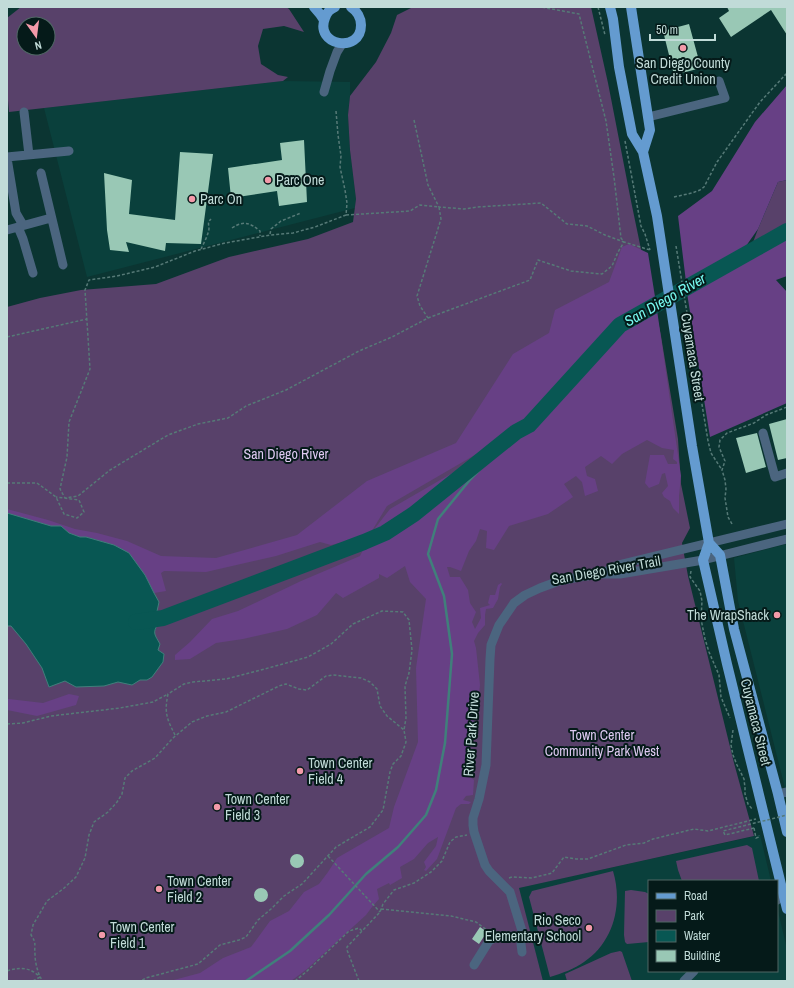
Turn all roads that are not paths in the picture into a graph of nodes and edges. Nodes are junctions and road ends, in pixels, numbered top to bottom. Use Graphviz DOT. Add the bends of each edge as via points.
graph roads {
  1 [pos="314,7"];
  2 [pos="335,7"];
  3 [pos="610,7"];
  4 [pos="631,7"];
  5 [pos="357,9"];
  6 [pos="324,20"];
  7 [pos="330,40"];
  8 [pos="342,44"];
  9 [pos="330,70"];
  10 [pos="719,81"];
  11 [pos="324,92"];
  12 [pos="24,112"];
  13 [pos="648,117"];
  14 [pos="69,152"];
  15 [pos="643,152"];
  16 [pos="29,155"];
  17 [pos="7,157"];
  18 [pos="40,173"];
  19 [pos="51,218"];
  20 [pos="20,226"];
  21 [pos="7,230"];
  22 [pos="63,265"];
  23 [pos="32,273"];
  24 [pos="763,433"];
  25 [pos="787,473"];
  26 [pos="787,524"];
  27 [pos="787,539"];
  28 [pos="709,543"];
  29 [pos="720,555"];
  30 [pos="703,560"];
  31 [pos="602,574"];
  32 [pos="783,793"];
  33 [pos="787,832"];
  34 [pos="776,880"];
  35 [pos="780,898"];
  36 [pos="787,908"];
  37 [pos="522,937"];
  38 [pos="522,952"];
  39 [pos="474,965"];
  40 [pos="693,972"];
  41 [pos="684,981"];
  1 -- 6 [label="main road"];
  2 -- 6 [label="main road" via="327,12"];
  3 -- 15 [label="main road, Cuyamaca Street" via="632,134"];
  4 -- 13 [label="main road, Cuyamaca Street"];
  5 -- 8 [label="main road" via="361,24 360,33 354,40"];
  6 -- 7 [label="main road" via="325,34"];
  7 -- 8 [label="main road"];
  7 -- 9 [label="street"];
  8 -- 9 [label="street" via="336,52"];
  9 -- 11 [label="street"];
  10 -- 13 [label="street" via="725,98"];
  12 -- 16 [label="street"];
  13 -- 15 [label="main road, Cuyamaca Street" via="650,130"];
  14 -- 16 [label="street"];
  15 -- 28 [label="main road, Cuyamaca Street" via="657,216"];
  16 -- 17 [label="street"];
  17 -- 20 [label="street"];
  18 -- 19 [label="street"];
  19 -- 20 [label="street"];
  19 -- 22 [label="street"];
  20 -- 21 [label="street"];
  20 -- 23 [label="street"];
  24 -- 25 [label="street" via="775,476"];
  26 -- 28 [label="street, River Park Drive"];
  27 -- 29 [label="street, River Park Drive"];
  28 -- 29 [label="main road"];
  28 -- 30 [label="main road, Cuyamaca Street"];
  28 -- 31 [label="street, River Park Drive" via="618,565"];
  29 -- 30 [label="street, River Park Drive"];
  29 -- 32 [label="main road, Cuyamaca Street" via="734,629"];
  30 -- 31 [label="street, River Park Drive" via="620,574"];
  30 -- 34 [label="main road, Cuyamaca Street"];
  31 -- 37 [label="street, River Park Drive" via="559,581 525,595 514,603 499,625 491,645 486,765 473,825 489,871 510,892"];
  32 -- 33 [label="main road, Cuyamaca Street"];
  35 -- 36 [label="main road, Cuyamaca Street"];
  37 -- 38 [label="street, River Park Drive"];
  37 -- 39 [label="street" via="507,936 489,941"];
  40 -- 41 [label="street"];
}
